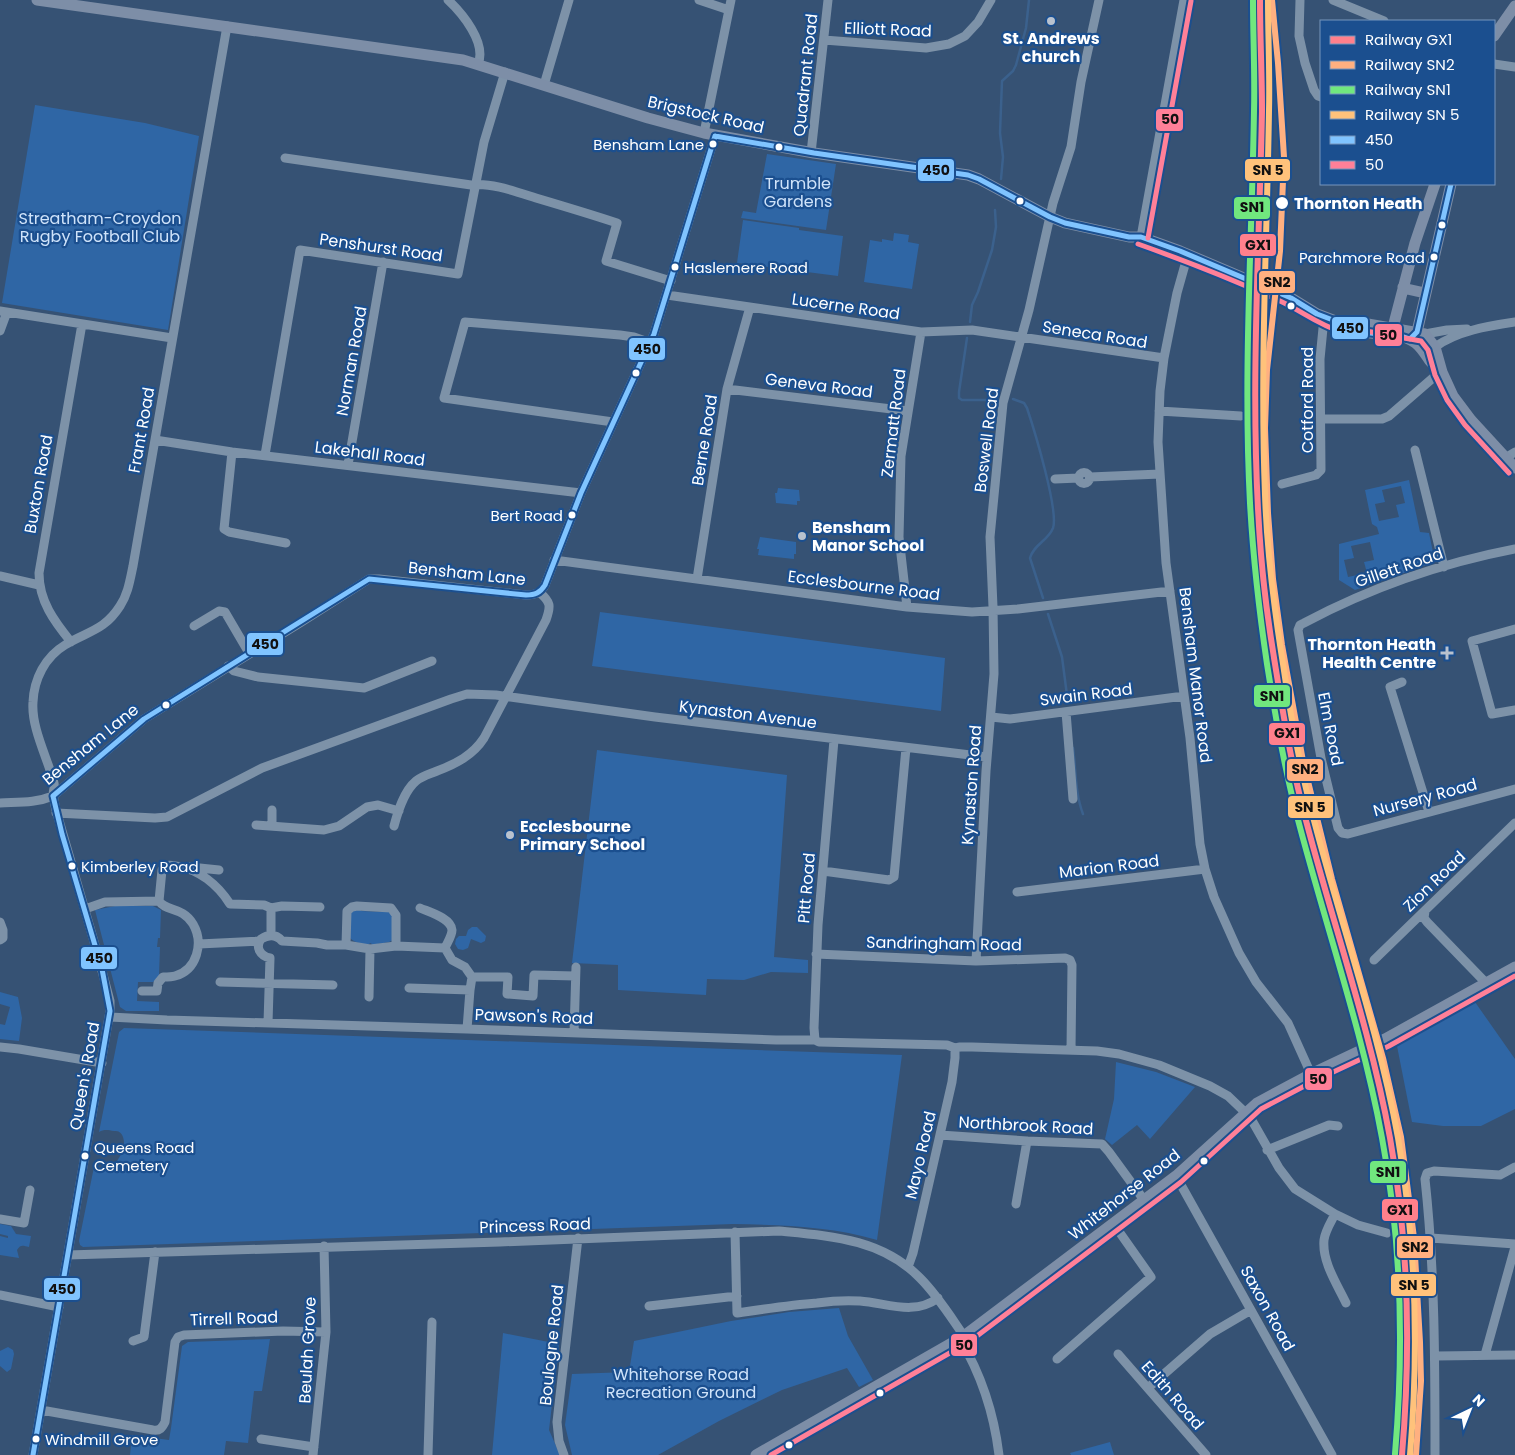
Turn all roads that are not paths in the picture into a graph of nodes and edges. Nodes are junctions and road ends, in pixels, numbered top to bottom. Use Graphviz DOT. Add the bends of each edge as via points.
graph roads {
  1 [pos="37,0"];
  2 [pos="448,0"];
  3 [pos="569,0"];
  4 [pos="699,0"];
  5 [pos="731,0"];
  6 [pos="828,0"];
  7 [pos="991,0"];
  8 [pos="1099,0"];
  9 [pos="1184,0"];
  10 [pos="1300,0"];
  11 [pos="1333,0"];
  12 [pos="1515,6"];
  13 [pos="729,10"];
  14 [pos="1382,20"];
  15 [pos="226,26"];
  16 [pos="1495,35"];
  17 [pos="824,40"];
  18 [pos="478,64"];
  19 [pos="1495,64"];
  20 [pos="1515,68"];
  21 [pos="505,72"];
  22 [pos="544,85"];
  23 [pos="1319,96"];
  24 [pos="710,134"];
  25 [pos="811,153"];
  26 [pos="285,158"];
  27 [pos="477,184"];
  28 [pos="1435,185"];
  29 [pos="1451,185"];
  30 [pos="1050,217"];
  31 [pos="1141,237"];
  32 [pos="1188,254"];
  33 [pos="383,262"];
  34 [pos="671,281"];
  35 [pos="1403,287"];
  36 [pos="1425,293"];
  37 [pos="667,295"];
  38 [pos="750,307"];
  39 [pos="3,311"];
  40 [pos="1324,318"];
  41 [pos="1515,322"];
  42 [pos="82,324"];
  43 [pos="1479,329"];
  44 [pos="0,331"];
  45 [pos="921,332"];
  46 [pos="1392,332"];
  47 [pos="1417,335"];
  48 [pos="172,338"];
  49 [pos="1022,338"];
  50 [pos="651,343"];
  51 [pos="1435,347"];
  52 [pos="1164,358"];
  53 [pos="1442,372"];
  54 [pos="727,389"];
  55 [pos="908,411"];
  56 [pos="1159,411"];
  57 [pos="1241,416"];
  58 [pos="1321,419"];
  59 [pos="613,422"];
  60 [pos="155,440"];
  61 [pos="1415,450"];
  62 [pos="232,452"];
  63 [pos="1510,455"];
  64 [pos="265,456"];
  65 [pos="348,465"];
  66 [pos="1515,468"];
  67 [pos="1160,474"];
  68 [pos="1055,479"];
  69 [pos="1282,484"];
  70 [pos="582,493"];
  71 [pos="286,543"];
  72 [pos="1515,549"];
  73 [pos="554,560"];
  74 [pos="1444,567"];
  75 [pos="0,576"];
  76 [pos="697,579"];
  77 [pos="39,585"];
  78 [pos="1170,591"];
  79 [pos="539,592"];
  80 [pos="907,607"];
  81 [pos="993,611"];
  82 [pos="194,626"];
  83 [pos="1299,627"];
  84 [pos="1515,629"];
  85 [pos="71,642"];
  86 [pos="249,654"];
  87 [pos="432,661"];
  88 [pos="228,666"];
  89 [pos="1402,682"];
  90 [pos="1184,696"];
  91 [pos="506,697"];
  92 [pos="1515,710"];
  93 [pos="1066,712"];
  94 [pos="991,717"];
  95 [pos="834,740"];
  96 [pos="906,748"];
  97 [pos="987,757"];
  98 [pos="1515,789"];
  99 [pos="53,796"];
  100 [pos="1073,799"];
  101 [pos="0,803"];
  102 [pos="272,810"];
  103 [pos="399,811"];
  104 [pos="1428,812"];
  105 [pos="56,813"];
  106 [pos="1515,823"];
  107 [pos="256,825"];
  108 [pos="272,825"];
  109 [pos="394,826"];
  110 [pos="1342,833"];
  111 [pos="187,867"];
  112 [pos="1205,868"];
  113 [pos="219,870"];
  114 [pos="823,871"];
  115 [pos="1017,892"];
  116 [pos="159,901"];
  117 [pos="320,906"];
  118 [pos="271,908"];
  119 [pos="420,908"];
  120 [pos="85,909"];
  121 [pos="1424,911"];
  122 [pos="0,922"];
  123 [pos="271,935"];
  124 [pos="0,940"];
  125 [pos="259,942"];
  126 [pos="199,944"];
  127 [pos="346,945"];
  128 [pos="396,946"];
  129 [pos="445,948"];
  130 [pos="370,949"];
  131 [pos="816,954"];
  132 [pos="1374,960"];
  133 [pos="976,961"];
  134 [pos="1515,967"];
  135 [pos="472,977"];
  136 [pos="220,982"];
  137 [pos="270,983"];
  138 [pos="1486,983"];
  139 [pos="333,985"];
  140 [pos="409,988"];
  141 [pos="470,990"];
  142 [pos="142,991"];
  143 [pos="370,998"];
  144 [pos="110,1017"];
  145 [pos="268,1023"];
  146 [pos="468,1029"];
  147 [pos="574,1033"];
  148 [pos="815,1040"];
  149 [pos="0,1047"];
  150 [pos="955,1048"];
  151 [pos="1071,1050"];
  152 [pos="102,1063"];
  153 [pos="1311,1074"];
  154 [pos="1245,1113"];
  155 [pos="1338,1126"];
  156 [pos="940,1135"];
  157 [pos="1028,1141"];
  158 [pos="1267,1150"];
  159 [pos="1515,1167"];
  160 [pos="1176,1176"];
  161 [pos="30,1190"];
  162 [pos="1015,1198"];
  163 [pos="1144,1200"];
  164 [pos="1335,1214"];
  165 [pos="0,1219"];
  166 [pos="1113,1223"];
  167 [pos="735,1232"];
  168 [pos="1386,1233"];
  169 [pos="578,1238"];
  170 [pos="1431,1238"];
  171 [pos="324,1246"];
  172 [pos="1515,1246"];
  173 [pos="155,1252"];
  174 [pos="68,1255"];
  175 [pos="908,1267"];
  176 [pos="0,1295"];
  177 [pos="737,1296"];
  178 [pos="938,1298"];
  179 [pos="1346,1303"];
  180 [pos="649,1306"];
  181 [pos="59,1307"];
  182 [pos="1251,1310"];
  183 [pos="432,1322"];
  184 [pos="326,1332"];
  185 [pos="962,1337"];
  186 [pos="133,1341"];
  187 [pos="1118,1354"];
  188 [pos="1485,1355"];
  189 [pos="1515,1355"];
  190 [pos="1436,1356"];
  191 [pos="1057,1359"];
  192 [pos="1148,1388"];
  193 [pos="41,1410"];
  194 [pos="261,1439"];
  195 [pos="314,1451"];
  196 [pos="33,1455"];
  197 [pos="428,1455"];
  198 [pos="564,1455"];
  199 [pos="756,1455"];
  200 [pos="1000,1455"];
  201 [pos="1206,1455"];
  202 [pos="1332,1455"];
  203 [pos="1435,1455"];
  1 -- 15 [label="main road, Brigstock Road"];
  2 -- 18 [label="street" via="472,28 481,58"];
  3 -- 22 [label="street"];
  4 -- 13 [label="street"];
  5 -- 13 [label="street, Bensham Lane"];
  6 -- 17 [label="street, Quadrant Road"];
  7 -- 17 [label="street, Elliott Road" via="965,36 949,44 926,48"];
  8 -- 30 [label="street, Boswell Road" via="1071,146"];
  9 -- 31 [label="street"];
  10 -- 23 [label="street" via="1300,36 1305,63"];
  11 -- 14 [label="street"];
  12 -- 16 [label="main road"];
  13 -- 24 [label="street, Bensham Lane"];
  15 -- 18 [label="main road, Brigstock Road"];
  15 -- 48 [label="street, Frant Road"];
  17 -- 25 [label="street, Quadrant Road"];
  18 -- 21 [label="main road, Brigstock Road"];
  19 -- 20 [label="street"];
  21 -- 22 [label="main road, Brigstock Road"];
  21 -- 27 [label="street, Penshurst Road" via="484,142"];
  22 -- 24 [label="main road, Brigstock Road"];
  24 -- 25 [label="main road, Brigstock Road"];
  24 -- 34 [label="street, Bensham Lane"];
  25 -- 30 [label="main road, Brigstock Road" via="968,175"];
  26 -- 27 [label="street" via="471,186"];
  27 -- 33 [label="street, Penshurst Road" via="458,274"];
  27 -- 34 [label="street" via="527,195 618,223 606,261"];
  28 -- 35 [label="main road"];
  29 -- 36 [label="main road"];
  30 -- 31 [label="main road, Brigstock Road" via="1065,223"];
  30 -- 49 [label="street, Boswell Road"];
  31 -- 32 [label="main road, Brigstock Road"];
  32 -- 40 [label="main road, Brigstock Road" via="1291,298"];
  32 -- 52 [label="street, Bensham Manor Road"];
  33 -- 64 [label="street, Penshurst Road" via="300,250"];
  33 -- 65 [label="street, Norman Road"];
  34 -- 37 [label="street, Bensham Lane"];
  35 -- 36 [label="main road"];
  35 -- 46 [label="main road"];
  36 -- 47 [label="main road"];
  37 -- 38 [label="street, Lucerne Road"];
  37 -- 50 [label="street, Bensham Lane"];
  38 -- 45 [label="street, Lucerne Road"];
  38 -- 54 [label="street, Berne Road"];
  39 -- 42 [label="street"];
  39 -- 44 [label="street"];
  40 -- 46 [label="main road, Brigstock Road" via="1354,331"];
  40 -- 58 [label="street, Cotford Road" via="1320,359"];
  41 -- 43 [label="street"];
  42 -- 48 [label="street"];
  42 -- 77 [label="street, Buxton Road" via="40,560"];
  43 -- 47 [label="street"];
  43 -- 51 [label="street" via="1446,339"];
  45 -- 49 [label="street, Lucerne Road" via="972,330"];
  45 -- 55 [label="street, Zermatt Road"];
  46 -- 47 [label="main road, Brigstock Road"];
  47 -- 51 [label="main road"];
  47 -- 53 [label="main road" via="1430,362"];
  48 -- 60 [label="street, Frant Road"];
  49 -- 52 [label="street, Seneca Road"];
  49 -- 81 [label="street, Boswell Road" via="1002,404 990,537"];
  50 -- 59 [label="street, Bensham Lane"];
  50 -- 59 [label="street" via="620,335 465,322 444,398"];
  51 -- 53 [label="main road"];
  52 -- 56 [label="street, Bensham Manor Road"];
  53 -- 58 [label="street" via="1389,416"];
  53 -- 63 [label="main road" via="1470,420"];
  54 -- 55 [label="street, Geneva Road"];
  54 -- 76 [label="street, Berne Road"];
  55 -- 80 [label="street, Zermatt Road" via="901,456 899,537"];
  56 -- 57 [label="street"];
  56 -- 67 [label="street, Bensham Manor Road"];
  58 -- 69 [label="street, Cotford Road" via="1322,465 1319,473"];
  59 -- 70 [label="street, Bensham Lane"];
  60 -- 62 [label="street, Lakehall Road"];
  60 -- 85 [label="street, Frant Road" via="126,596 100,627"];
  61 -- 74 [label="street"];
  62 -- 64 [label="street, Lakehall Road"];
  62 -- 71 [label="street" via="224,528 229,532"];
  63 -- 66 [label="main road"];
  64 -- 65 [label="street, Lakehall Road"];
  65 -- 70 [label="street, Lakehall Road"];
  67 -- 68 [label="street" via="1090,477 1084,483 1079,478"];
  67 -- 78 [label="street, Bensham Manor Road"];
  70 -- 73 [label="street, Bensham Lane"];
  72 -- 74 [label="street, Gillett Road"];
  73 -- 76 [label="street, Ecclesbourne Road"];
  73 -- 79 [label="street, Bensham Lane"];
  74 -- 83 [label="street, Gillett Road" via="1354,598"];
  75 -- 77 [label="street"];
  76 -- 80 [label="street, Ecclesbourne Road"];
  77 -- 85 [label="street, Buxton Road" via="50,615"];
  78 -- 81 [label="street, Ecclesbourne Road"];
  78 -- 90 [label="street, Bensham Manor Road"];
  79 -- 86 [label="street, Bensham Lane" via="526,595 369,579"];
  79 -- 91 [label="street" via="549,603 550,610"];
  80 -- 81 [label="street, Ecclesbourne Road"];
  81 -- 94 [label="street, Kynaston Road" via="995,662"];
  82 -- 86 [label="street" via="225,612"];
  83 -- 110 [label="street, Elm Road" via="1321,758 1338,828"];
  84 -- 92 [label="street" via="1472,641 1492,714"];
  85 -- 99 [label="street, Frant Road" via="45,662 33,694 34,715 54,784"];
  86 -- 88 [label="street, Bensham Lane"];
  87 -- 88 [label="street" via="364,688 258,677 234,671"];
  88 -- 99 [label="street, Bensham Lane" via="134,726"];
  89 -- 104 [label="street" via="1390,687"];
  90 -- 93 [label="street, Swain Road"];
  90 -- 112 [label="street, Bensham Manor Road"];
  91 -- 95 [label="street, Kynaston Avenue"];
  91 -- 103 [label="street" via="477,747 463,759 417,781"];
  91 -- 105 [label="street" via="471,694 451,699 262,768 167,817"];
  93 -- 94 [label="street, Swain Road" via="1010,719"];
  93 -- 100 [label="street"];
  94 -- 97 [label="street, Kynaston Road"];
  95 -- 96 [label="street, Kynaston Avenue"];
  95 -- 114 [label="street, Pitt Road"];
  96 -- 97 [label="street, Kynaston Avenue"];
  96 -- 114 [label="street" via="894,877 889,880"];
  97 -- 133 [label="street, Kynaston Road"];
  98 -- 104 [label="street, Nursery Road"];
  99 -- 101 [label="street, Bensham Lane" via="41,801"];
  99 -- 105 [label="street, Queen's Road"];
  102 -- 108 [label="street"];
  103 -- 108 [label="street" via="367,807 339,826 324,830"];
  103 -- 109 [label="street"];
  104 -- 110 [label="street, Nursery Road"];
  105 -- 120 [label="street, Queen's Road"];
  106 -- 121 [label="street, Zion Road"];
  107 -- 108 [label="street"];
  111 -- 113 [label="street"];
  111 -- 116 [label="street" via="164,867"];
  111 -- 118 [label="street" via="207,878 230,904"];
  112 -- 115 [label="street, Marion Road"];
  112 -- 153 [label="street, Bensham Manor Road" via="1239,953 1256,982 1288,1023"];
  114 -- 131 [label="street, Pitt Road"];
  116 -- 120 [label="street" via="105,902"];
  116 -- 126 [label="street" via="187,917 198,933"];
  117 -- 118 [label="street"];
  118 -- 123 [label="street"];
  119 -- 129 [label="street" via="451,925 451,936"];
  120 -- 144 [label="street, Queen's Road" via="110,1001"];
  121 -- 132 [label="street, Zion Road"];
  121 -- 138 [label="street" via="1427,922"];
  122 -- 124 [label="street" via="4,934"];
  123 -- 125 [label="street"];
  123 -- 127 [label="street" via="282,941"];
  125 -- 126 [label="street"];
  125 -- 137 [label="street" via="258,950 270,958"];
  126 -- 142 [label="street" via="195,959 184,972 174,977 163,977 157,991"];
  127 -- 128 [label="street" via="346,914 357,906 391,908 396,915"];
  127 -- 130 [label="street"];
  128 -- 129 [label="street"];
  128 -- 130 [label="street"];
  129 -- 135 [label="street" via="452,960 465,967"];
  130 -- 143 [label="street"];
  131 -- 133 [label="street, Sandringham Road"];
  131 -- 148 [label="street, Pitt Road"];
  133 -- 151 [label="street, Sandringham Road" via="1070,960"];
  134 -- 138 [label="main road, Whitehorse Road"];
  135 -- 141 [label="street"];
  135 -- 147 [label="street" via="508,977 507,994 533,996 534,975 576,972"];
  136 -- 137 [label="street"];
  137 -- 139 [label="street"];
  137 -- 145 [label="street"];
  138 -- 153 [label="main road, Whitehorse Road" via="1386,1039"];
  140 -- 141 [label="street"];
  141 -- 146 [label="street"];
  144 -- 145 [label="street, Pawson's Road"];
  144 -- 152 [label="street, Queen's Road"];
  145 -- 146 [label="street, Pawson's Road"];
  146 -- 147 [label="street, Pawson's Road"];
  147 -- 148 [label="street, Pawson's Road"];
  148 -- 150 [label="street, Pawson's Road" via="947,1045"];
  149 -- 152 [label="street"];
  150 -- 151 [label="street, Pawson's Road"];
  150 -- 156 [label="street, Mayo Road" via="954,1069"];
  151 -- 154 [label="street" via="1120,1054 1159,1065 1228,1096"];
  152 -- 174 [label="street, Queen's Road"];
  153 -- 154 [label="main road, Whitehorse Road" via="1268,1096"];
  154 -- 158 [label="street"];
  154 -- 160 [label="main road, Whitehorse Road"];
  155 -- 158 [label="street" via="1329,1125"];
  156 -- 157 [label="street, Northbrook Road"];
  156 -- 175 [label="street, Mayo Road"];
  157 -- 162 [label="street"];
  157 -- 163 [label="street, Northbrook Road" via="1102,1144"];
  158 -- 164 [label="street" via="1295,1189"];
  159 -- 170 [label="street" via="1500,1175 1427,1173"];
  160 -- 163 [label="main road, Whitehorse Road"];
  160 -- 182 [label="street, Saxon Road"];
  161 -- 165 [label="street" via="24,1223"];
  163 -- 166 [label="main road, Whitehorse Road"];
  164 -- 168 [label="street"];
  164 -- 179 [label="street" via="1324,1248 1328,1267"];
  166 -- 185 [label="main road, Whitehorse Road"];
  166 -- 191 [label="street" via="1150,1276"];
  167 -- 169 [label="street, Princess Road"];
  167 -- 175 [label="street, Princess Road" via="779,1231 854,1241 893,1256"];
  167 -- 177 [label="street"];
  169 -- 171 [label="street, Princess Road"];
  169 -- 198 [label="street, Boulogne Road" via="557,1422"];
  170 -- 172 [label="street"];
  170 -- 190 [label="street"];
  171 -- 173 [label="street, Princess Road"];
  171 -- 184 [label="street, Beulah Grove"];
  172 -- 188 [label="street"];
  173 -- 174 [label="street, Princess Road"];
  173 -- 186 [label="street" via="144,1337"];
  174 -- 181 [label="street, Queen's Road"];
  175 -- 178 [label="street, Princess Road"];
  176 -- 181 [label="street"];
  177 -- 178 [label="street" via="737,1313 842,1300 914,1308"];
  177 -- 180 [label="street"];
  178 -- 185 [label="street, Princess Road"];
  181 -- 193 [label="street, Queen's Road"];
  182 -- 192 [label="street" via="1210,1334"];
  182 -- 202 [label="street, Saxon Road"];
  183 -- 197 [label="street"];
  184 -- 193 [label="street, Tirrell Road" via="178,1337 162,1428 153,1430"];
  184 -- 195 [label="street, Beulah Grove"];
  185 -- 199 [label="main road, Whitehorse Road"];
  185 -- 200 [label="street, Princess Road" via="994,1423"];
  187 -- 192 [label="street, Edith Road"];
  188 -- 189 [label="street"];
  188 -- 190 [label="street"];
  190 -- 203 [label="street"];
  192 -- 201 [label="street, Edith Road"];
  193 -- 196 [label="street, Queen's Road"];
  194 -- 195 [label="street"];
}
